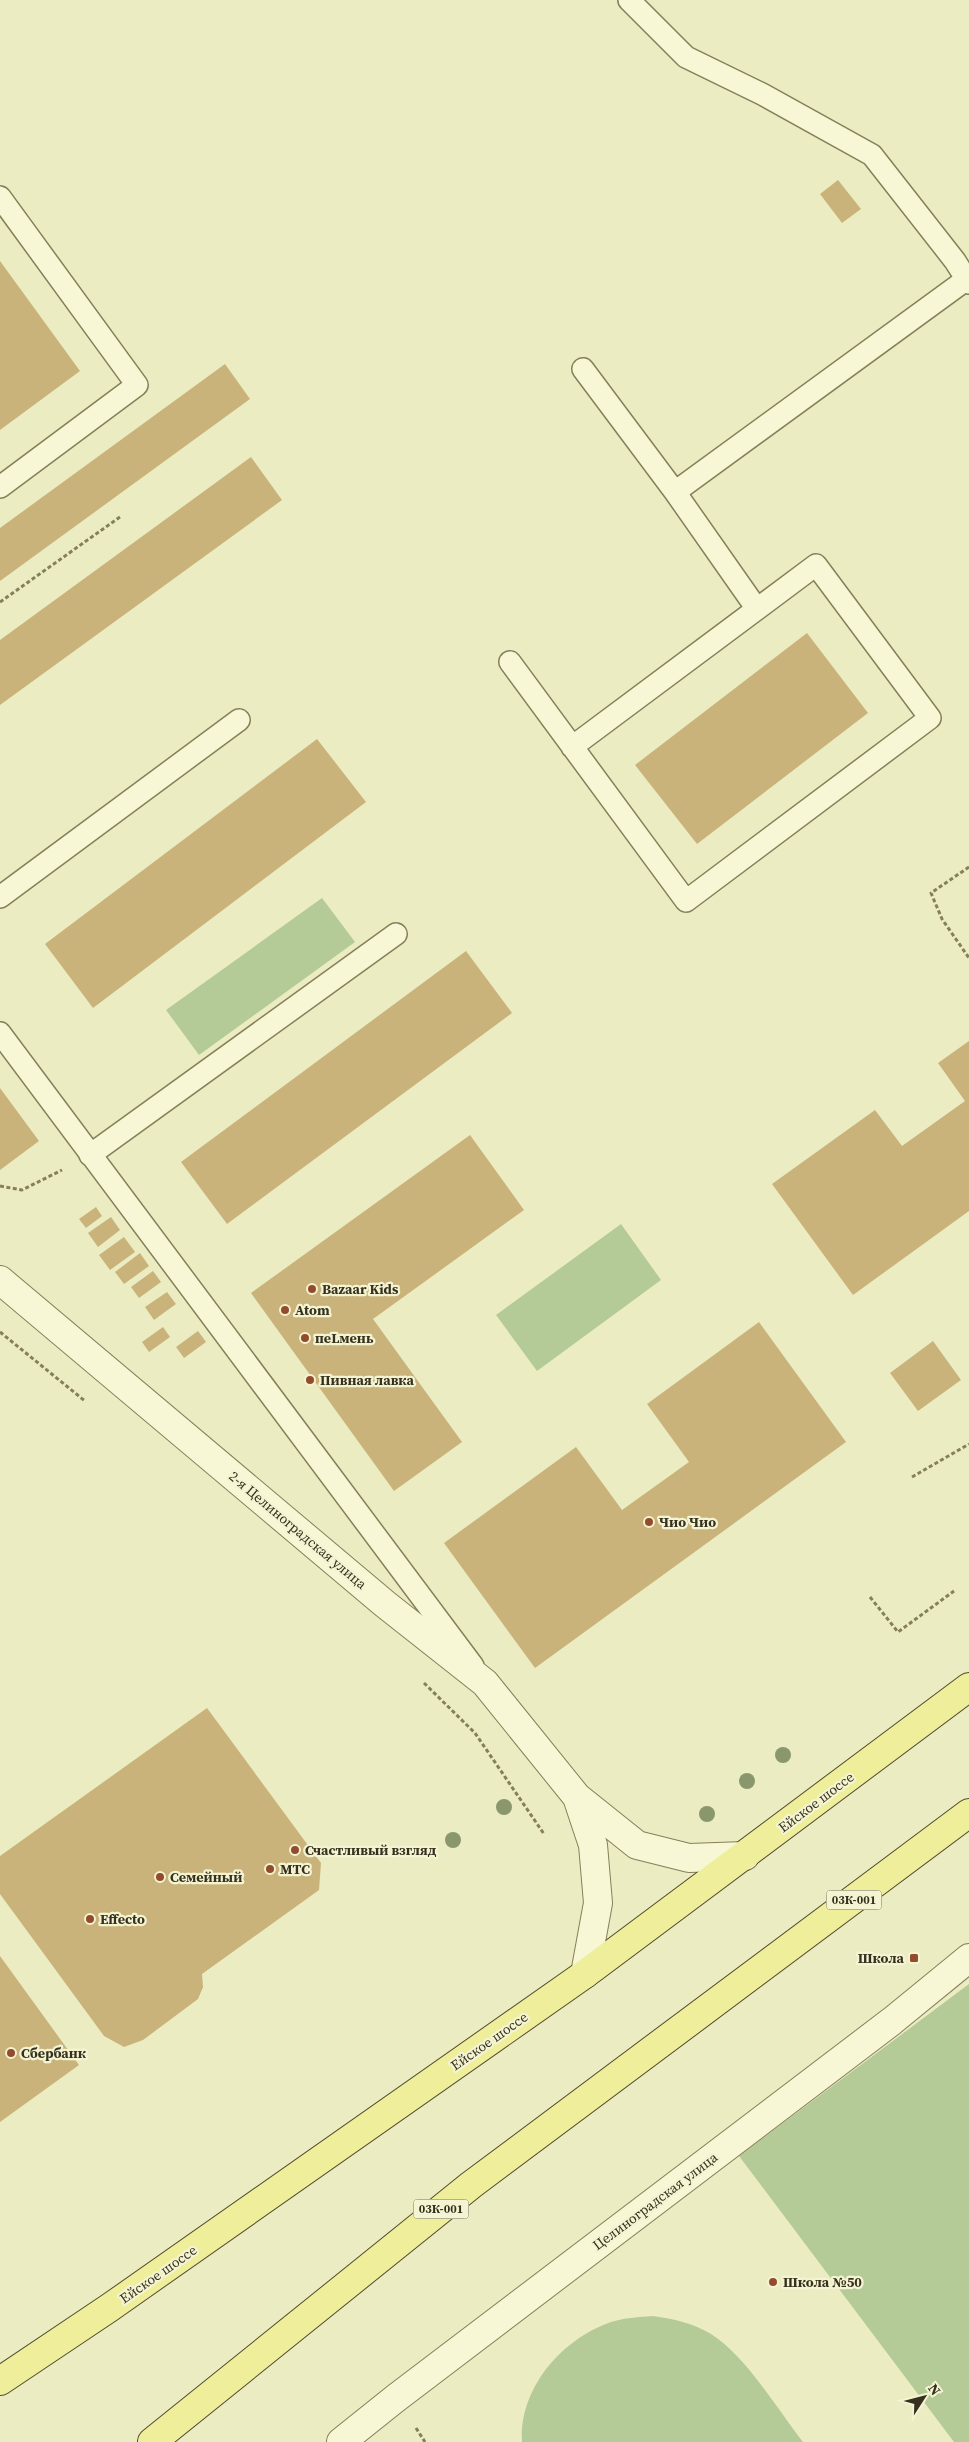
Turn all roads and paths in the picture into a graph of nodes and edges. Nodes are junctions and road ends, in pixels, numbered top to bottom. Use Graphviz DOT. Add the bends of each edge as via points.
graph roads {
  1 [pos="629,0"];
  2 [pos="0,197"];
  3 [pos="968,281"];
  4 [pos="583,369"];
  5 [pos="0,487"];
  6 [pos="676,492"];
  7 [pos="120,517"];
  8 [pos="0,602"];
  9 [pos="757,609"];
  10 [pos="510,662"];
  11 [pos="238,720"];
  12 [pos="572,747"];
  13 [pos="969,867"];
  14 [pos="0,897"];
  15 [pos="396,934"];
  16 [pos="969,958"];
  17 [pos="0,1033"];
  18 [pos="90,1155"];
  19 [pos="0,1186"];
  20 [pos="0,1280"];
  21 [pos="0,1332"];
  22 [pos="92,1407"];
  23 [pos="969,1444"];
  24 [pos="912,1477"];
  25 [pos="954,1590"];
  26 [pos="870,1597"];
  27 [pos="422,1681"];
  28 [pos="485,1683"];
  29 [pos="969,1687"];
  30 [pos="577,1797"];
  31 [pos="969,1812"];
  32 [pos="544,1834"];
  33 [pos="744,1856"];
  34 [pos="969,1958"];
  35 [pos="585,1974"];
  36 [pos="0,2381"];
  37 [pos="152,2442"];
  38 [pos="341,2442"];
  1 -- 3 [label="lane" via="686,57 762,94 872,155"];
  2 -- 5 [label="lane" via="137,385"];
  3 -- 6 [label="lane"];
  4 -- 6 [label="lane"];
  6 -- 9 [label="lane"];
  7 -- 8 [label="path"];
  9 -- 12 [label="lane"];
  9 -- 12 [label="lane" via="816,565 930,718 686,900"];
  10 -- 12 [label="lane"];
  11 -- 14 [label="lane"];
  13 -- 16 [label="path" via="930,893 942,918"];
  15 -- 18 [label="lane"];
  17 -- 18 [label="lane"];
  18 -- 19 [label="path" via="22,1190"];
  18 -- 28 [label="lane"];
  20 -- 28 [label="street, 2-я Целиноградская улица" via="385,1604"];
  21 -- 22 [label="path"];
  23 -- 24 [label="path"];
  25 -- 26 [label="path" via="898,1632"];
  27 -- 32 [label="path" via="474,1733"];
  28 -- 30 [label="street, 2-я Целиноградская улица"];
  29 -- 33 [label="main road, Ейское шоссе"];
  30 -- 33 [label="street, 2-я Целиноградская улица" via="637,1845 689,1858"];
  30 -- 35 [label="street, 2-я Целиноградская улица" via="593,1845 598,1903"];
  31 -- 37 [label="main road, 03К-001" via="471,2186"];
  33 -- 35 [label="main road, Ейское шоссе"];
  34 -- 38 [label="street, Целиноградская улица" via="892,2021"];
  35 -- 36 [label="main road, Ейское шоссе"];
}
